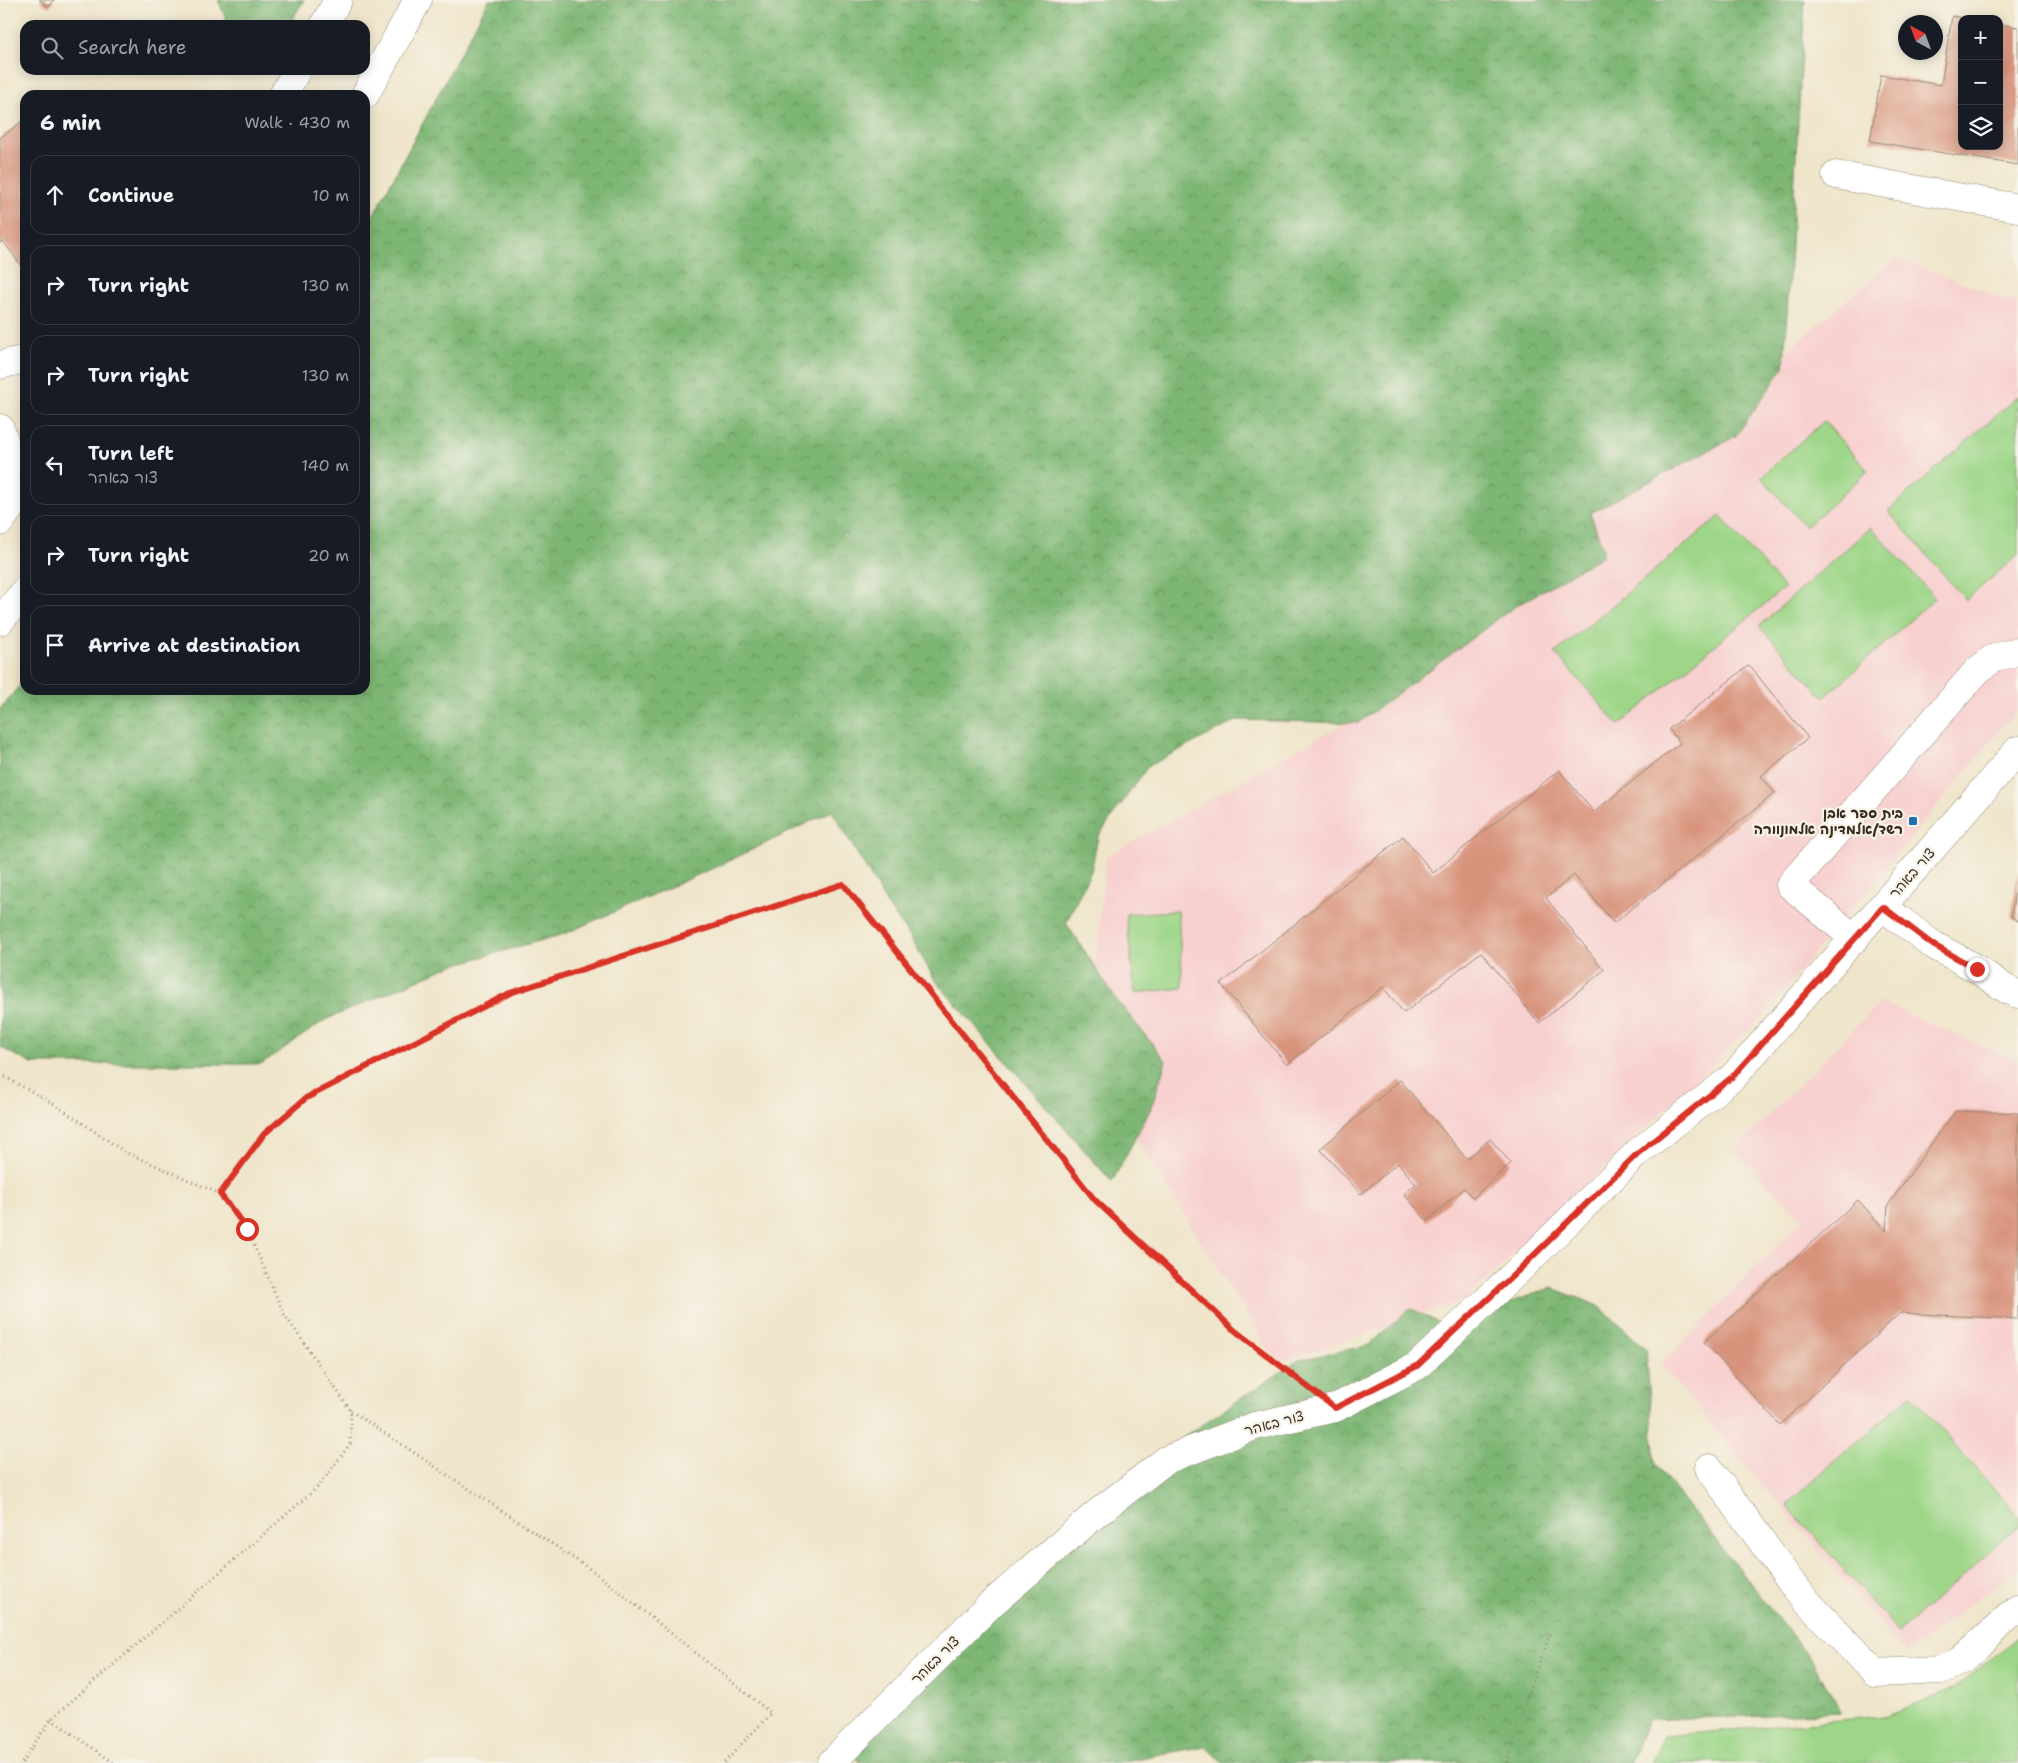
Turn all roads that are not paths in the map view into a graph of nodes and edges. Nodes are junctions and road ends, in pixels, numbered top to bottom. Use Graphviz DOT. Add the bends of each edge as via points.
graph roads {
  1 [pos="338,0"];
  2 [pos="418,0"];
  3 [pos="327,20"];
  4 [pos="294,75"];
  5 [pos="286,90"];
  6 [pos="368,90"];
  7 [pos="1836,175"];
  8 [pos="2018,208"];
  9 [pos="20,360"];
  10 [pos="0,365"];
  11 [pos="0,428"];
  12 [pos="20,495"];
  13 [pos="0,522"];
  14 [pos="20,596"];
  15 [pos="0,621"];
  16 [pos="2018,651"];
  17 [pos="2018,750"];
  18 [pos="1883,907"];
  19 [pos="1855,939"];
  20 [pos="2018,994"];
  21 [pos="1710,1468"];
  22 [pos="2018,1608"];
  23 [pos="831,1763"];
  1 -- 3 [label="street"];
  2 -- 6 [label="street"];
  4 -- 5 [label="street"];
  7 -- 8 [label="street"];
  9 -- 10 [label="street"];
  11 -- 13 [label="street" via="5,438 6,466"];
  12 -- 13 [label="street"];
  14 -- 15 [label="street"];
  16 -- 19 [label="street" via="1992,659 1976,671 1790,885"];
  17 -- 18 [label="street, צור באהר"];
  18 -- 19 [label="street, צור באהר"];
  18 -- 20 [label="street" via="1933,945"];
  19 -- 23 [label="street, צור באהר" via="1732,1077 1637,1154 1417,1366 1335,1408 1255,1426 1166,1460 1096,1514 990,1605"];
  21 -- 22 [label="street" via="1798,1592 1875,1673 1941,1670 1960,1661"];
}
